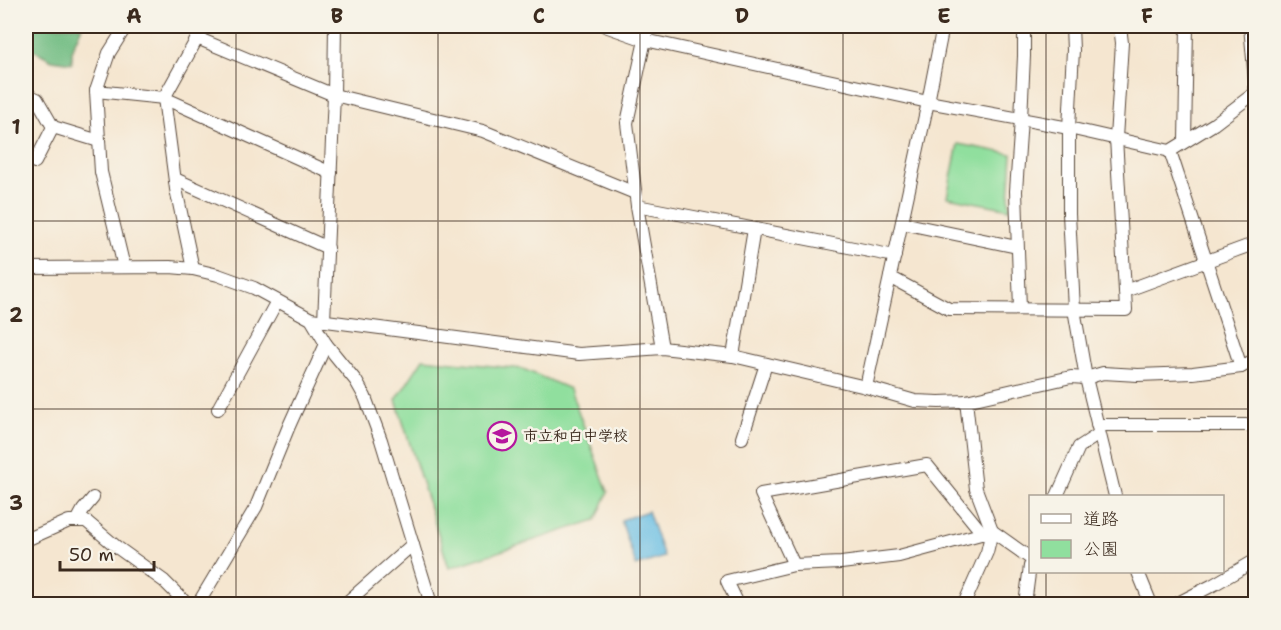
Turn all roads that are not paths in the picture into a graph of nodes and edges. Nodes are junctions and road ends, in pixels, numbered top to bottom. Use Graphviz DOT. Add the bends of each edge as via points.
graph roads {
  1 [pos="126,26"];
  2 [pos="204,26"];
  3 [pos="335,26"];
  4 [pos="605,26"];
  5 [pos="648,26"];
  6 [pos="943,26"];
  7 [pos="1024,26"];
  8 [pos="1072,26"];
  9 [pos="1120,26"];
  10 [pos="1187,26"];
  11 [pos="1250,26"];
  12 [pos="197,38"];
  13 [pos="645,40"];
  14 [pos="96,91"];
  15 [pos="1256,92"];
  16 [pos="26,94"];
  17 [pos="334,95"];
  18 [pos="164,98"];
  19 [pos="928,102"];
  20 [pos="1021,119"];
  21 [pos="53,127"];
  22 [pos="1070,128"];
  23 [pos="1116,138"];
  24 [pos="99,141"];
  25 [pos="1185,141"];
  26 [pos="1170,151"];
  27 [pos="26,158"];
  28 [pos="331,173"];
  29 [pos="175,178"];
  30 [pos="636,200"];
  31 [pos="902,223"];
  32 [pos="754,229"];
  33 [pos="1256,243"];
  34 [pos="1017,247"];
  35 [pos="328,248"];
  36 [pos="895,256"];
  37 [pos="1207,261"];
  38 [pos="124,267"];
  39 [pos="26,268"];
  40 [pos="193,269"];
  41 [pos="890,277"];
  42 [pos="1125,291"];
  43 [pos="277,301"];
  44 [pos="1020,309"];
  45 [pos="1074,309"];
  46 [pos="311,319"];
  47 [pos="324,321"];
  48 [pos="326,344"];
  49 [pos="662,348"];
  50 [pos="733,356"];
  51 [pos="1256,359"];
  52 [pos="766,364"];
  53 [pos="1241,367"];
  54 [pos="1086,378"];
  55 [pos="866,387"];
  56 [pos="966,401"];
  57 [pos="218,409"];
  58 [pos="1256,425"];
  59 [pos="1098,430"];
  60 [pos="742,438"];
  61 [pos="1057,495"];
  62 [pos="1115,495"];
  63 [pos="93,498"];
  64 [pos="77,521"];
  65 [pos="987,533"];
  66 [pos="26,540"];
  67 [pos="413,544"];
  68 [pos="1029,557"];
  69 [pos="1256,560"];
  70 [pos="794,566"];
  71 [pos="1029,573"];
  72 [pos="1138,573"];
  73 [pos="187,604"];
  74 [pos="198,604"];
  75 [pos="345,604"];
  76 [pos="431,604"];
  77 [pos="738,604"];
  78 [pos="964,604"];
  79 [pos="1025,604"];
  80 [pos="1151,604"];
  81 [pos="1176,604"];
  1 -- 14 [label="street" via="109,53"];
  2 -- 12 [label="street"];
  3 -- 17 [label="street"];
  4 -- 13 [label="street"];
  5 -- 13 [label="street"];
  6 -- 19 [label="street"];
  7 -- 20 [label="street"];
  8 -- 22 [label="street"];
  9 -- 23 [label="street"];
  10 -- 25 [label="street"];
  11 -- 15 [label="street"];
  12 -- 17 [label="street"];
  12 -- 18 [label="street"];
  13 -- 19 [label="street"];
  13 -- 30 [label="street" via="627,123"];
  14 -- 18 [label="street"];
  14 -- 24 [label="street"];
  15 -- 25 [label="street"];
  16 -- 21 [label="street" via="37,99"];
  17 -- 28 [label="street"];
  17 -- 30 [label="street" via="483,131"];
  18 -- 28 [label="street"];
  18 -- 29 [label="street"];
  19 -- 20 [label="street"];
  19 -- 31 [label="street"];
  20 -- 22 [label="street"];
  20 -- 34 [label="street"];
  21 -- 24 [label="street"];
  21 -- 27 [label="street" via="35,162"];
  22 -- 23 [label="street"];
  22 -- 45 [label="street"];
  23 -- 26 [label="street"];
  23 -- 42 [label="street"];
  24 -- 38 [label="street" via="101,172"];
  25 -- 26 [label="street"];
  26 -- 37 [label="street"];
  28 -- 35 [label="street"];
  29 -- 35 [label="street"];
  29 -- 40 [label="street"];
  30 -- 32 [label="street"];
  30 -- 49 [label="street"];
  31 -- 34 [label="street"];
  31 -- 36 [label="street"];
  32 -- 36 [label="street"];
  32 -- 50 [label="street"];
  33 -- 37 [label="street"];
  34 -- 44 [label="street"];
  35 -- 47 [label="street"];
  36 -- 41 [label="street"];
  37 -- 42 [label="street"];
  37 -- 53 [label="street"];
  38 -- 39 [label="street"];
  38 -- 40 [label="street"];
  40 -- 43 [label="street" via="254,288"];
  41 -- 44 [label="street" via="949,309"];
  41 -- 55 [label="street"];
  42 -- 45 [label="street" via="1126,310"];
  43 -- 46 [label="street"];
  43 -- 57 [label="street"];
  44 -- 45 [label="street"];
  45 -- 54 [label="street"];
  46 -- 47 [label="street"];
  46 -- 48 [label="street"];
  47 -- 49 [label="street" via="579,354"];
  48 -- 67 [label="street" via="357,381 365,397"];
  48 -- 74 [label="street" via="256,507"];
  49 -- 50 [label="street"];
  50 -- 52 [label="street"];
  51 -- 53 [label="street"];
  52 -- 55 [label="street"];
  52 -- 60 [label="street"];
  53 -- 54 [label="street"];
  54 -- 56 [label="street" via="1071,377"];
  54 -- 59 [label="street"];
  55 -- 56 [label="street" via="915,401"];
  56 -- 65 [label="street" via="976,489"];
  58 -- 59 [label="street"];
  59 -- 61 [label="street" via="1080,447"];
  59 -- 62 [label="street"];
  63 -- 64 [label="street"];
  64 -- 66 [label="street"];
  64 -- 73 [label="street" via="86,521 164,581"];
  65 -- 68 [label="street"];
  65 -- 70 [label="street" via="899,556"];
  65 -- 70 [label="street" via="927,465 761,494"];
  65 -- 78 [label="street" via="987,552"];
  67 -- 75 [label="street"];
  67 -- 76 [label="street"];
  69 -- 81 [label="street"];
  70 -- 77 [label="street" via="727,581"];
  71 -- 79 [label="street"];
  72 -- 80 [label="street"];
}
